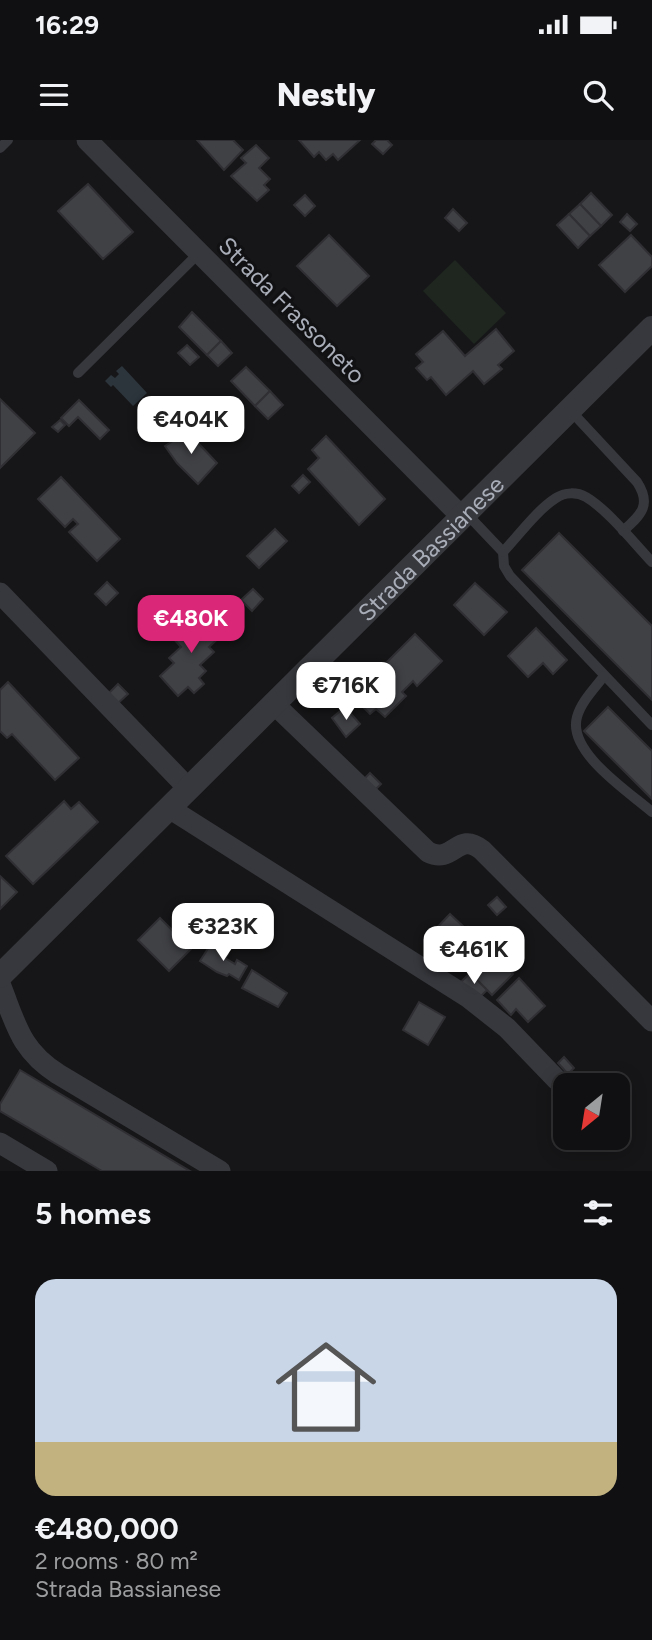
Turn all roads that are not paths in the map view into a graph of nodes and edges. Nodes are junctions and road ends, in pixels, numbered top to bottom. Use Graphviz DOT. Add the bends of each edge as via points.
graph roads {
  1 [pos="8,140"];
  2 [pos="87,140"];
  3 [pos="0,148"];
  4 [pos="199,253"];
  5 [pos="652,328"];
  6 [pos="78,373"];
  7 [pos="569,409"];
  8 [pos="463,514"];
  9 [pos="623,531"];
  10 [pos="503,552"];
  11 [pos="652,562"];
  12 [pos="0,593"];
  13 [pos="604,676"];
  14 [pos="273,703"];
  15 [pos="652,724"];
  16 [pos="188,788"];
  17 [pos="169,808"];
  18 [pos="652,812"];
  19 [pos="0,976"];
  20 [pos="0,984"];
  21 [pos="652,1021"];
  22 [pos="553,1076"];
  23 [pos="0,1143"];
  24 [pos="47,1171"];
  25 [pos="220,1171"];
  1 -- 3 [label="lane"];
  2 -- 4 [label="street, Strada Frassoneto"];
  4 -- 6 [label="lane"];
  4 -- 8 [label="street, Strada Frassoneto"];
  5 -- 7 [label="street, Strada Bassianese"];
  7 -- 8 [label="street, Strada Bassianese"];
  7 -- 9 [label="lane" via="646,495 644,508"];
  8 -- 10 [label="lane"];
  8 -- 14 [label="street, Strada Bassianese"];
  9 -- 10 [label="lane" via="586,497 570,493 549,503"];
  9 -- 11 [label="lane"];
  10 -- 13 [label="lane" via="510,576"];
  12 -- 16 [label="street"];
  13 -- 15 [label="lane"];
  13 -- 18 [label="lane" via="579,710 578,740 595,762"];
  14 -- 16 [label="street, Strada Bassianese"];
  14 -- 21 [label="street" via="428,852 446,855 466,842 482,850"];
  16 -- 17 [label="street, Strada Bassianese"];
  17 -- 19 [label="street, Strada Bassianese"];
  17 -- 22 [label="street" via="469,998 508,1028"];
  20 -- 25 [label="street" via="24,1044 38,1059"];
  23 -- 24 [label="street"];
}
